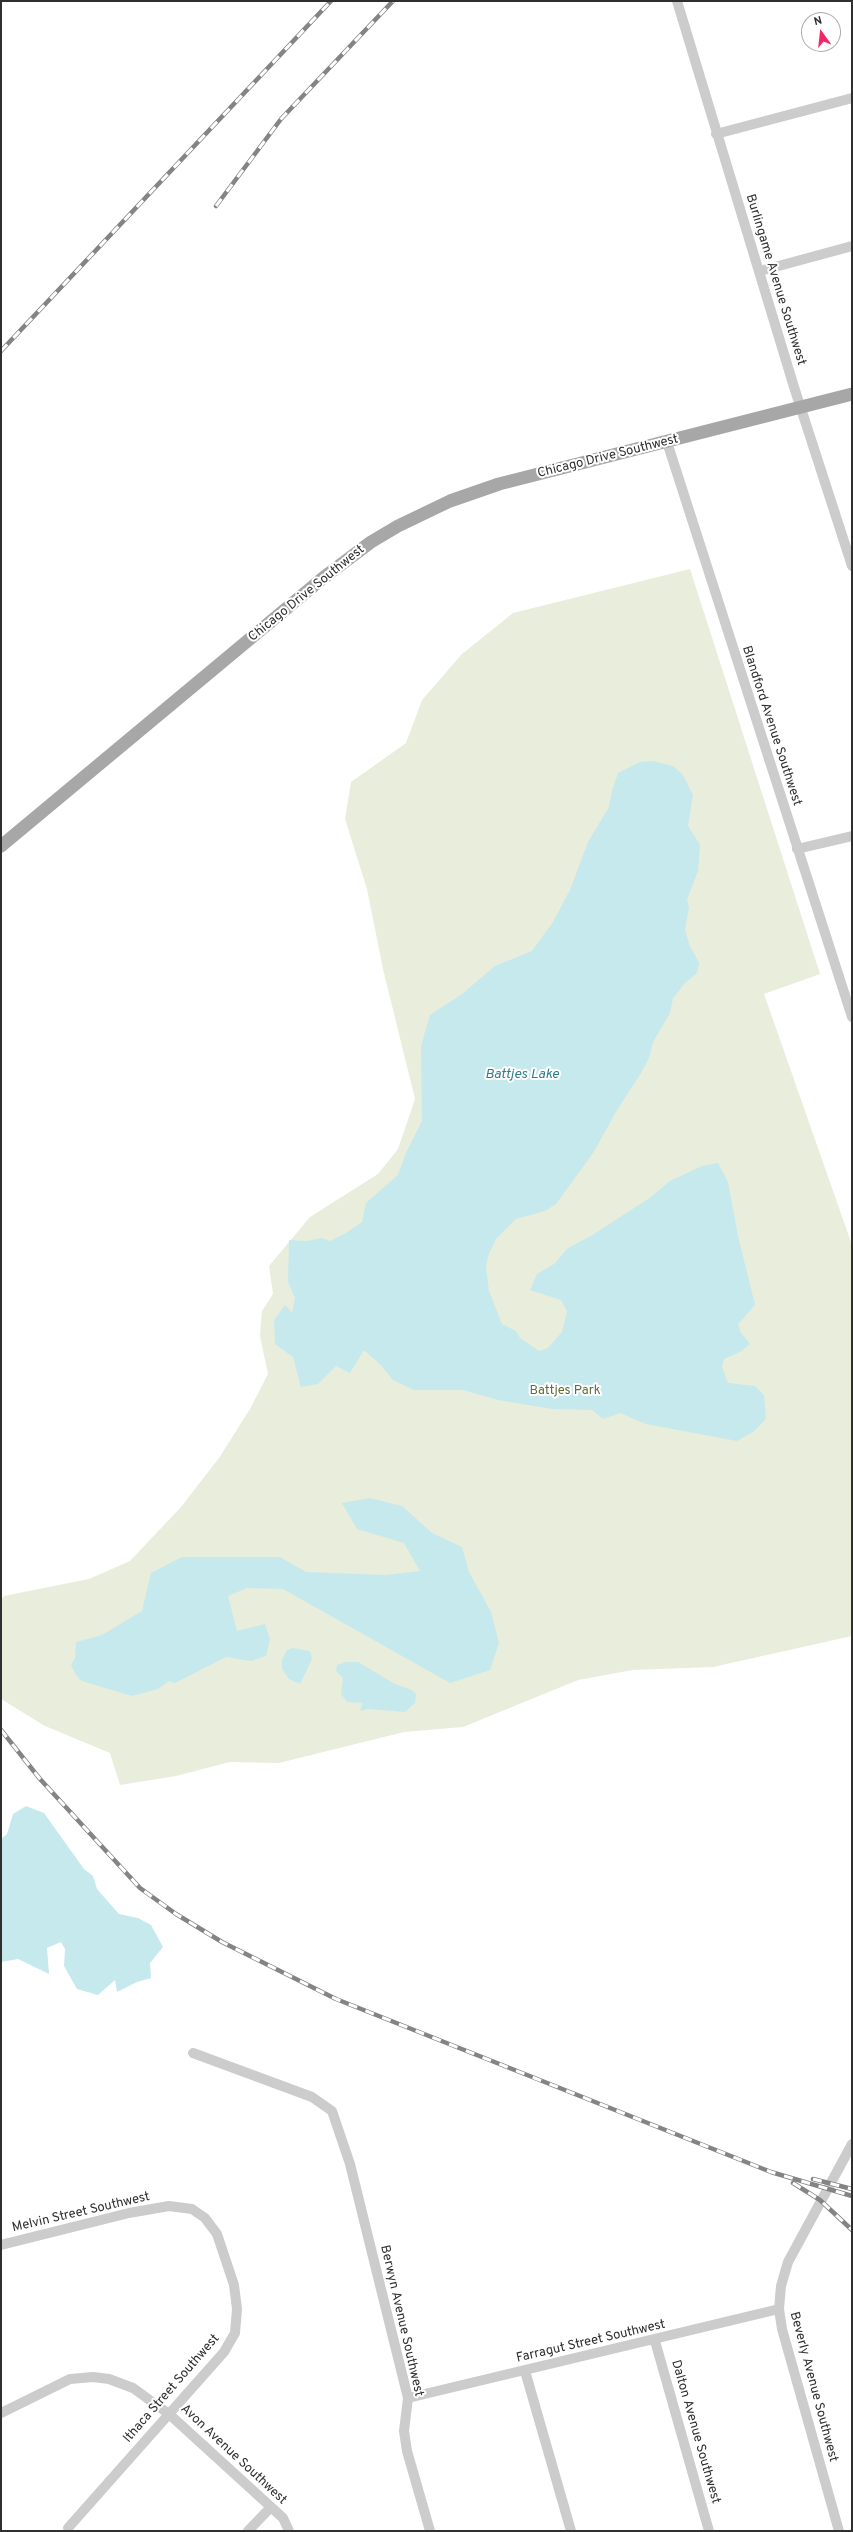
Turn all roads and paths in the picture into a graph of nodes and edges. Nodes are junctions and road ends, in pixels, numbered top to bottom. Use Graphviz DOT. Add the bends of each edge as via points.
graph roads {
  1 [pos="677,1"];
  2 [pos="852,98"];
  3 [pos="716,134"];
  4 [pos="852,246"];
  5 [pos="760,271"];
  6 [pos="852,394"];
  7 [pos="801,408"];
  8 [pos="667,442"];
  9 [pos="852,566"];
  10 [pos="852,836"];
  11 [pos="1,846"];
  12 [pos="797,849"];
  13 [pos="852,1017"];
  14 [pos="193,2053"];
  15 [pos="852,2144"];
  16 [pos="192,2209"];
  17 [pos="1,2245"];
  18 [pos="779,2310"];
  19 [pos="655,2341"];
  20 [pos="525,2371"];
  21 [pos="408,2398"];
  22 [pos="1,2413"];
  23 [pos="169,2414"];
  24 [pos="271,2507"];
  25 [pos="68,2528"];
  26 [pos="248,2531"];
  27 [pos="289,2531"];
  28 [pos="430,2531"];
  29 [pos="571,2531"];
  30 [pos="709,2531"];
  31 [pos="839,2531"];
  1 -- 3 [label="street, Burlingame Avenue Southwest"];
  2 -- 3 [label="street"];
  3 -- 5 [label="street, Burlingame Avenue Southwest"];
  4 -- 5 [label="street"];
  5 -- 7 [label="street, Burlingame Avenue Southwest"];
  6 -- 7 [label="main road, Chicago Drive Southwest"];
  7 -- 8 [label="main road, Chicago Drive Southwest"];
  7 -- 9 [label="street, Burlingame Avenue Southwest"];
  8 -- 11 [label="main road, Chicago Drive Southwest" via="480,490 433,508 371,542 302,595"];
  8 -- 12 [label="street, Blandford Avenue Southwest"];
  10 -- 12 [label="street"];
  12 -- 13 [label="street, Blandford Avenue Southwest"];
  14 -- 21 [label="street, Berwyn Avenue Southwest" via="312,2097 332,2111 350,2164"];
  15 -- 18 [label="street, Beverly Avenue Southwest" via="788,2262"];
  16 -- 17 [label="street, Melvin Street Southwest" via="169,2206 129,2213"];
  16 -- 23 [label="street, Ithaca Street Southwest" via="204,2218 217,2234 235,2297 235,2333 224,2352"];
  18 -- 19 [label="street, Farragut Street Southwest"];
  18 -- 31 [label="street, Beverly Avenue Southwest" via="782,2329"];
  19 -- 20 [label="street, Farragut Street Southwest"];
  19 -- 30 [label="street, Dalton Avenue Southwest"];
  20 -- 21 [label="street, Farragut Street Southwest"];
  20 -- 29 [label="street"];
  21 -- 28 [label="street, Berwyn Avenue Southwest" via="404,2431 407,2450"];
  22 -- 23 [label="street, Avon Avenue Southwest" via="70,2379 93,2377 109,2379 133,2388"];
  23 -- 24 [label="street, Avon Avenue Southwest"];
  23 -- 25 [label="street, Ithaca Street Southwest"];
  24 -- 26 [label="street"];
  24 -- 27 [label="street, Avon Avenue Southwest" via="283,2518"];
}
